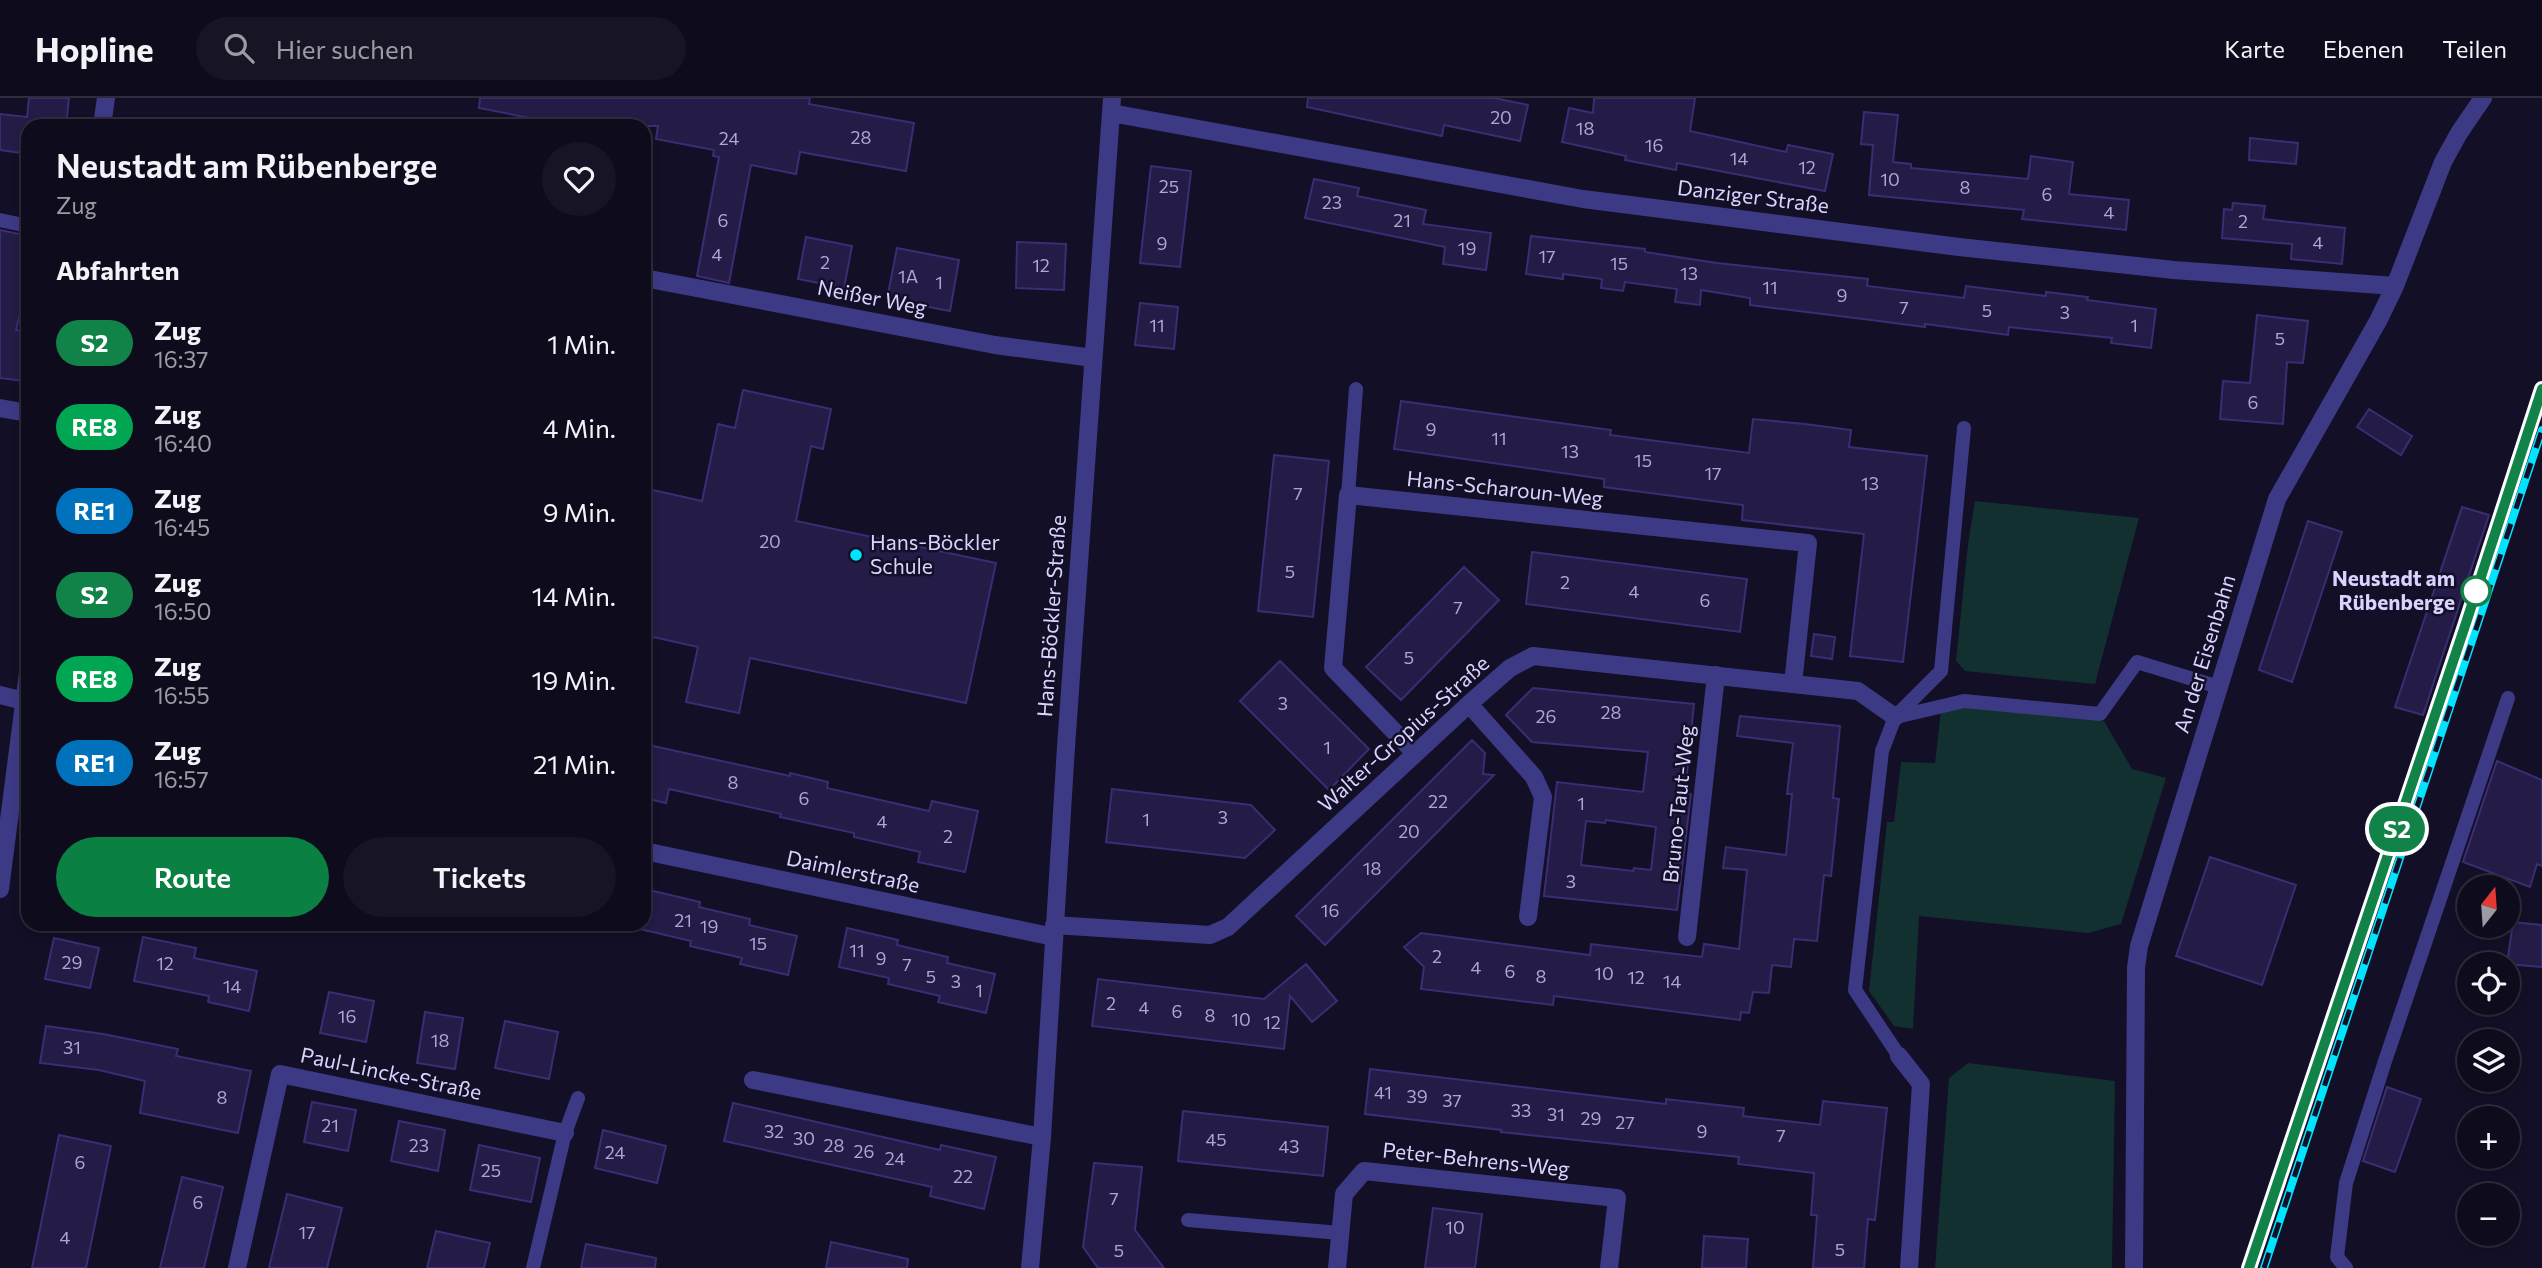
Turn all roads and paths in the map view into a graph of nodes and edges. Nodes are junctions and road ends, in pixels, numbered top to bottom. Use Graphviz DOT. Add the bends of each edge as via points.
graph roads {
  1 [pos="106,98"];
  2 [pos="2483,98"];
  3 [pos="1111,105"];
  4 [pos="103,119"];
  5 [pos="0,220"];
  6 [pos="21,224"];
  7 [pos="651,279"];
  8 [pos="2395,286"];
  9 [pos="1093,358"];
  10 [pos="1356,389"];
  11 [pos="0,408"];
  12 [pos="21,412"];
  13 [pos="1964,428"];
  14 [pos="1348,495"];
  15 [pos="1716,675"];
  16 [pos="1793,684"];
  17 [pos="2219,687"];
  18 [pos="0,695"];
  19 [pos="2508,698"];
  20 [pos="21,700"];
  21 [pos="1469,705"];
  22 [pos="1895,717"];
  23 [pos="21,724"];
  24 [pos="1415,753"];
  25 [pos="651,851"];
  26 [pos="0,889"];
  27 [pos="1528,917"];
  28 [pos="1054,931"];
  29 [pos="1687,937"];
  30 [pos="1899,1056"];
  31 [pos="753,1080"];
  32 [pos="578,1098"];
  33 [pos="565,1133"];
  34 [pos="1042,1137"];
  35 [pos="1188,1220"];
  36 [pos="1340,1233"];
  37 [pos="237,1268"];
  38 [pos="533,1268"];
  39 [pos="1030,1268"];
  40 [pos="1337,1268"];
  41 [pos="1609,1268"];
  42 [pos="1909,1268"];
  43 [pos="2134,1268"];
  44 [pos="2346,1268"];
  1 -- 4 [label="street"];
  2 -- 8 [label="street, An der Eisenbahn" via="2443,162"];
  3 -- 8 [label="street, Danziger Straße" via="1583,199 1959,247 2174,270"];
  3 -- 9 [label="street, Hans-Böckler-Straße"];
  5 -- 6 [label="lane"];
  7 -- 9 [label="street, Neißer Weg" via="995,345"];
  8 -- 17 [label="street, An der Eisenbahn" via="2277,499"];
  9 -- 28 [label="street, Hans-Böckler-Straße"];
  10 -- 14 [label="lane"];
  11 -- 12 [label="street"];
  13 -- 22 [label="lane" via="1941,671"];
  14 -- 16 [label="street, Hans-Scharoun-Weg" via="1808,543"];
  14 -- 24 [label="street" via="1333,668"];
  15 -- 16 [label="street, Walter-Gropius-Straße"];
  15 -- 21 [label="street, Walter-Gropius-Straße" via="1533,656 1510,668"];
  15 -- 29 [label="street, Bruno-Taut-Weg"];
  16 -- 22 [label="street, Walter-Gropius-Straße" via="1858,691"];
  17 -- 22 [label="lane" via="2137,662 2100,714 1964,701"];
  17 -- 43 [label="street, An der Eisenbahn" via="2139,946"];
  18 -- 20 [label="street"];
  19 -- 44 [label="lane" via="2346,1183 2337,1257"];
  21 -- 24 [label="street, Walter-Gropius-Straße"];
  21 -- 27 [label="street" via="1534,777 1543,797"];
  22 -- 30 [label="lane" via="1882,751 1855,990"];
  23 -- 26 [label="street"];
  24 -- 28 [label="street, Walter-Gropius-Straße" via="1228,927 1209,935"];
  25 -- 28 [label="street, Daimlerstraße"];
  28 -- 34 [label="street, Hans-Böckler-Straße"];
  30 -- 42 [label="street" via="1921,1084"];
  31 -- 34 [label="street"];
  32 -- 33 [label="lane"];
  33 -- 37 [label="street, Paul-Lincke-Straße" via="280,1074"];
  33 -- 38 [label="lane"];
  34 -- 39 [label="street, Hans-Böckler-Straße"];
  35 -- 36 [label="lane"];
  36 -- 40 [label="street, Peter-Behrens-Weg"];
  36 -- 41 [label="street, Peter-Behrens-Weg" via="1344,1194 1364,1171 1617,1198"];
}
